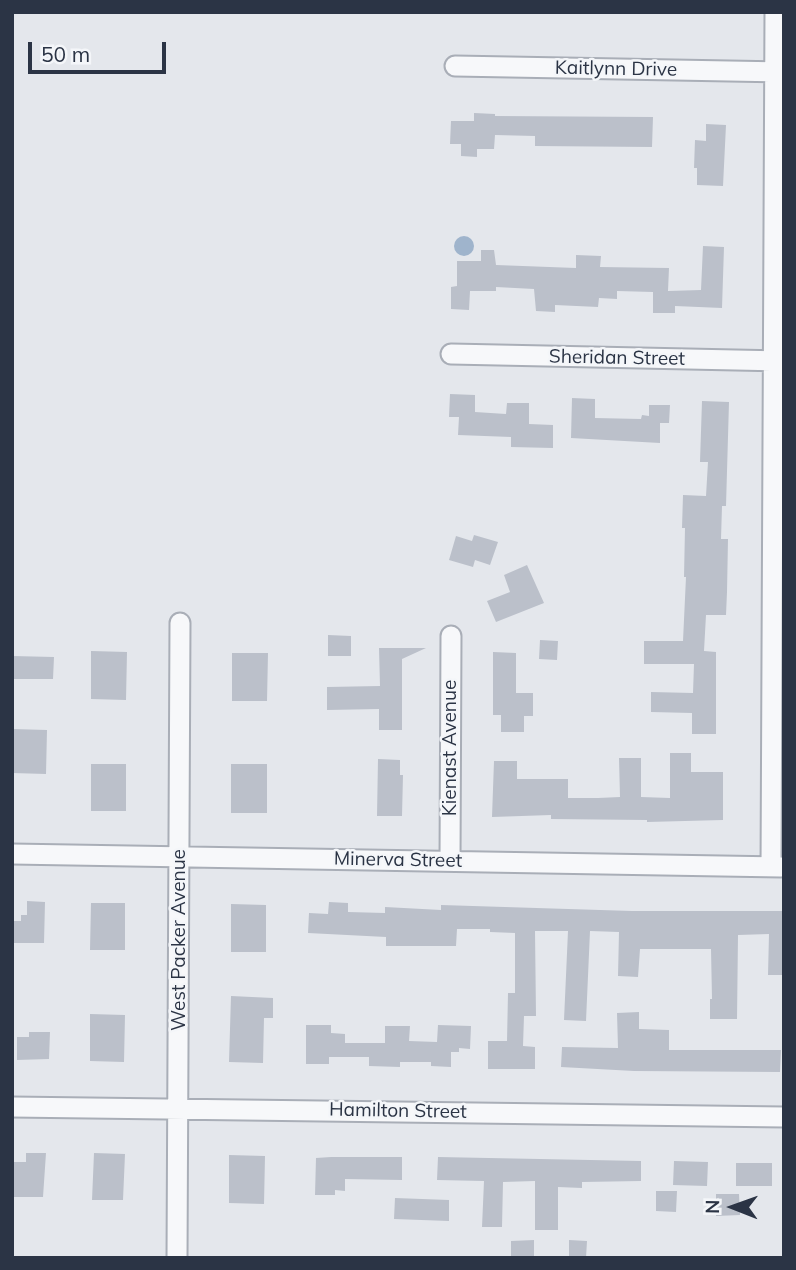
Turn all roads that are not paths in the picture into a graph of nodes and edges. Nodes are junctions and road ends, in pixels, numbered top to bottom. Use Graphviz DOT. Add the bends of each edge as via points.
graph roads {
  1 [pos="775,12"];
  2 [pos="455,66"];
  3 [pos="780,72"];
  4 [pos="451,354"];
  5 [pos="778,361"];
  6 [pos="180,623"];
  7 [pos="450,636"];
  8 [pos="12,854"];
  9 [pos="180,856"];
  10 [pos="450,861"];
  11 [pos="777,867"];
  12 [pos="12,1107"];
  13 [pos="178,1108"];
  14 [pos="784,1117"];
  15 [pos="177,1258"];
  1 -- 3 [label="street"];
  2 -- 3 [label="street, Kaitlynn Drive"];
  3 -- 5 [label="street"];
  4 -- 5 [label="street, Sheridan Street"];
  5 -- 11 [label="street"];
  6 -- 9 [label="street, West Packer Avenue"];
  7 -- 10 [label="street, Kienast Avenue"];
  8 -- 9 [label="street, Minerva Street"];
  9 -- 10 [label="street, Minerva Street"];
  9 -- 13 [label="street, West Packer Avenue"];
  10 -- 11 [label="street, Minerva Street"];
  12 -- 13 [label="street, Hamilton Street"];
  13 -- 14 [label="street, Hamilton Street"];
  13 -- 15 [label="street, West Packer Avenue"];
}
